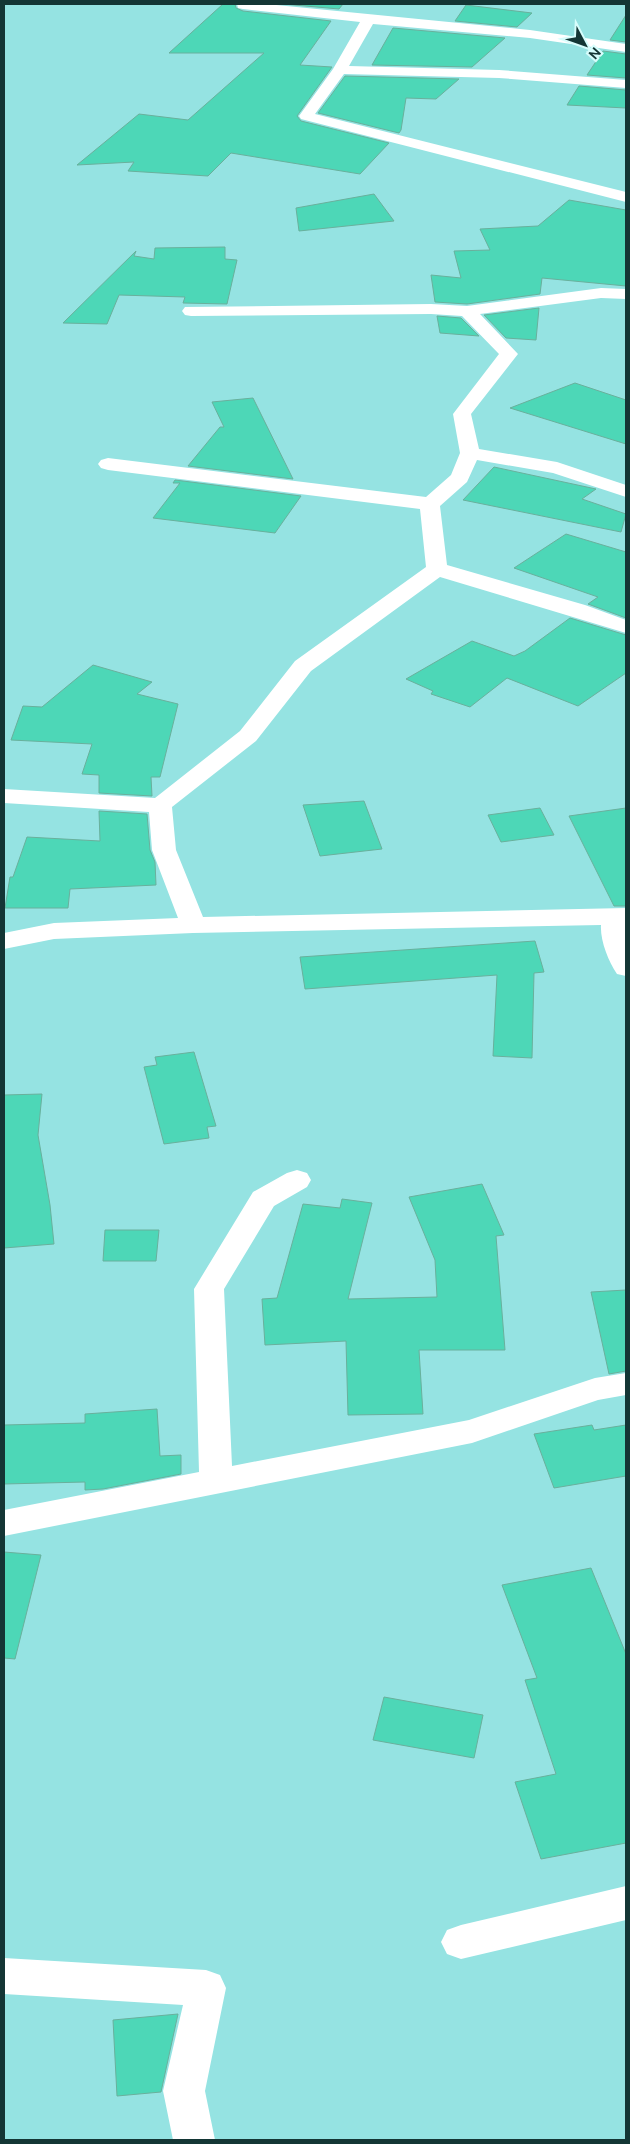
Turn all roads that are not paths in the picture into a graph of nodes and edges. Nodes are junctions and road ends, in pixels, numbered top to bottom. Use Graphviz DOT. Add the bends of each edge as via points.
graph roads {
  1 [pos="243,5"];
  2 [pos="369,19"];
  3 [pos="626,48"];
  4 [pos="340,70"];
  5 [pos="626,84"];
  6 [pos="626,196"];
  7 [pos="626,294"];
  8 [pos="467,311"];
  9 [pos="191,312"];
  10 [pos="470,453"];
  11 [pos="108,464"];
  12 [pos="626,491"];
  13 [pos="430,504"];
  14 [pos="437,570"];
  15 [pos="626,627"];
  16 [pos="4,796"];
  17 [pos="160,805"];
  18 [pos="620,916"];
  19 [pos="193,925"];
  20 [pos="4,940"];
  21 [pos="626,968"];
  22 [pos="297,1180"];
  23 [pos="626,1384"];
  24 [pos="216,1481"];
  25 [pos="4,1523"];
  26 [pos="626,1903"];
  27 [pos="461,1942"];
  28 [pos="4,1976"];
  29 [pos="194,2140"];
  1 -- 2 [label="street"];
  2 -- 3 [label="street" via="498,29"];
  2 -- 4 [label="street"];
  4 -- 5 [label="street" via="499,74"];
  4 -- 6 [label="street" via="306,116"];
  7 -- 8 [label="street" via="602,293"];
  8 -- 9 [label="street"];
  8 -- 10 [label="street" via="509,354 462,414"];
  10 -- 12 [label="street" via="557,468"];
  10 -- 13 [label="street" via="460,478"];
  11 -- 13 [label="street"];
  13 -- 14 [label="street"];
  14 -- 15 [label="street"];
  14 -- 17 [label="street" via="303,666 248,736"];
  16 -- 17 [label="street"];
  17 -- 19 [label="street" via="164,850"];
  18 -- 19 [label="street"];
  18 -- 21 [label="street" via="613,933"];
  19 -- 20 [label="street" via="54,931"];
  22 -- 24 [label="street" via="263,1198 209,1289"];
  23 -- 24 [label="street" via="595,1389 472,1431"];
  24 -- 25 [label="street"];
  26 -- 27 [label="street"];
  28 -- 29 [label="street" via="206,1988 184,2091"];
}
